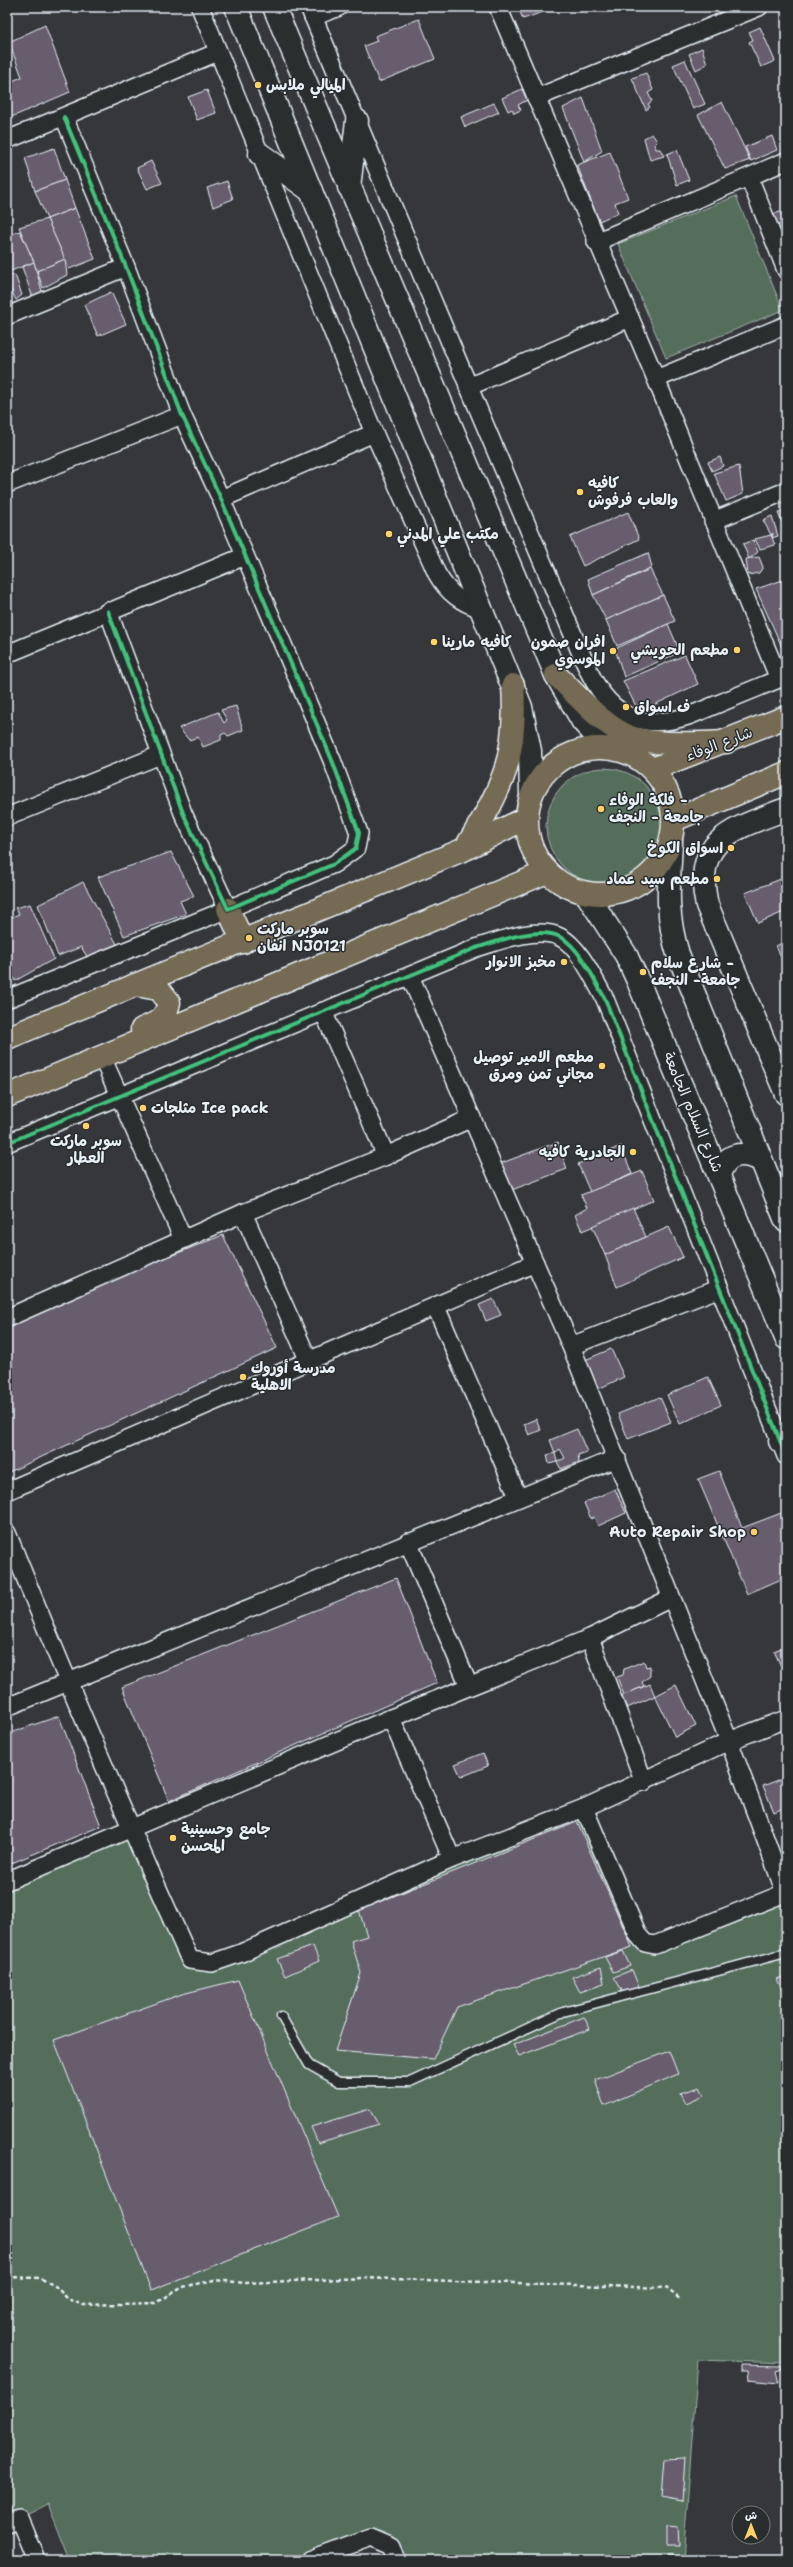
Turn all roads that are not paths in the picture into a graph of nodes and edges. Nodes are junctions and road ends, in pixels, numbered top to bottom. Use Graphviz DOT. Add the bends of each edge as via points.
graph roads {
  1 [pos="200,7"];
  2 [pos="236,7"];
  3 [pos="274,7"];
  4 [pos="339,7"];
  5 [pos="498,7"];
  6 [pos="759,7"];
  7 [pos="311,12"];
  8 [pos="218,52"];
  9 [pos="536,98"];
  10 [pos="64,117"];
  11 [pos="357,121"];
  12 [pos="7,140"];
  13 [pos="260,154"];
  14 [pos="786,161"];
  15 [pos="749,177"];
  16 [pos="349,188"];
  17 [pos="311,190"];
  18 [pos="596,242"];
  19 [pos="126,267"];
  20 [pos="786,270"];
  21 [pos="7,316"];
  22 [pos="630,318"];
  23 [pos="786,325"];
  24 [pos="656,379"];
  25 [pos="468,387"];
  26 [pos="182,416"];
  27 [pos="374,433"];
  28 [pos="7,484"];
  29 [pos="786,491"];
  30 [pos="221,499"];
  31 [pos="713,521"];
  32 [pos="246,556"];
  33 [pos="482,609"];
  34 [pos="108,611"];
  35 [pos="7,654"];
  36 [pos="556,675"];
  37 [pos="782,677"];
  38 [pos="513,685"];
  39 [pos="786,717"];
  40 [pos="726,742"];
  41 [pos="608,748"];
  42 [pos="160,755"];
  43 [pos="652,769"];
  44 [pos="786,773"];
  45 [pos="531,794"];
  46 [pos="786,810"];
  47 [pos="7,818"];
  48 [pos="526,818"];
  49 [pos="674,820"];
  50 [pos="671,842"];
  51 [pos="465,849"];
  52 [pos="547,872"];
  53 [pos="586,893"];
  54 [pos="228,909"];
  55 [pos="243,942"];
  56 [pos="410,976"];
  57 [pos="135,985"];
  58 [pos="7,999"];
  59 [pos="323,1011"];
  60 [pos="7,1038"];
  61 [pos="102,1057"];
  62 [pos="65,1072"];
  63 [pos="786,1094"];
  64 [pos="7,1096"];
  65 [pos="120,1096"];
  66 [pos="472,1118"];
  67 [pos="7,1143"];
  68 [pos="386,1156"];
  69 [pos="760,1160"];
  70 [pos="719,1175"];
  71 [pos="243,1213"];
  72 [pos="786,1220"];
  73 [pos="183,1239"];
  74 [pos="535,1263"];
  75 [pos="720,1288"];
  76 [pos="436,1307"];
  77 [pos="7,1318"];
  78 [pos="786,1338"];
  79 [pos="571,1346"];
  80 [pos="308,1359"];
  81 [pos="784,1446"];
  82 [pos="616,1458"];
  83 [pos="7,1491"];
  84 [pos="518,1497"];
  85 [pos="7,1533"];
  86 [pos="408,1542"];
  87 [pos="671,1598"];
  88 [pos="590,1638"];
  89 [pos="67,1681"];
  90 [pos="469,1686"];
  91 [pos="7,1707"];
  92 [pos="391,1718"];
  93 [pos="786,1719"];
  94 [pos="729,1741"];
  95 [pos="644,1782"];
  96 [pos="584,1808"];
  97 [pos="131,1830"];
  98 [pos="452,1858"];
  99 [pos="7,1881"];
  100 [pos="785,1894"];
  101 [pos="786,1953"];
  102 [pos="281,2016"];
  103 [pos="7,2524"];
  104 [pos="36,2560"];
  105 [pos="310,2560"];
  106 [pos="398,2560"];
  1 -- 8 [label="street"];
  2 -- 17 [label="main road"];
  3 -- 16 [label="main road"];
  4 -- 7 [label="street"];
  5 -- 9 [label="street"];
  6 -- 9 [label="street"];
  7 -- 11 [label="street"];
  8 -- 10 [label="street"];
  8 -- 13 [label="street"];
  9 -- 18 [label="street"];
  10 -- 12 [label="street"];
  10 -- 19 [label="street"];
  11 -- 16 [label="main road"];
  11 -- 25 [label="street"];
  13 -- 17 [label="main road"];
  13 -- 27 [label="street"];
  14 -- 15 [label="street"];
  15 -- 18 [label="street"];
  15 -- 20 [label="street"];
  16 -- 36 [label="main road"];
  17 -- 33 [label="main road"];
  18 -- 22 [label="street"];
  19 -- 21 [label="street"];
  19 -- 26 [label="street"];
  22 -- 24 [label="street"];
  22 -- 25 [label="street"];
  23 -- 24 [label="street"];
  24 -- 31 [label="street"];
  25 -- 37 [label="street" via="592,680 600,694 612,706 642,721 675,721"];
  26 -- 28 [label="street"];
  26 -- 30 [label="street"];
  27 -- 30 [label="street"];
  27 -- 33 [label="street" via="442,584 458,599"];
  29 -- 31 [label="street"];
  30 -- 32 [label="street"];
  31 -- 37 [label="street"];
  32 -- 34 [label="street"];
  32 -- 54 [label="street" via="332,760 359,833 356,848 334,864"];
  33 -- 38 [label="main road"];
  34 -- 35 [label="street"];
  34 -- 42 [label="street"];
  36 -- 40 [label="main road" via="604,722 629,736 688,743"];
  36 -- 41 [label="main road" via="583,722"];
  38 -- 45 [label="main road" via="527,729"];
  38 -- 51 [label="main road" via="515,719 511,753 501,786"];
  39 -- 40 [label="main road, شارع الوفاء"];
  40 -- 43 [label="main road, شارع الوفاء"];
  41 -- 43 [label="main road" via="632,755"];
  41 -- 45 [label="main road" via="583,750 561,758 543,774"];
  42 -- 47 [label="street"];
  42 -- 54 [label="street" via="183,813"];
  43 -- 49 [label="main road" via="664,784 671,801"];
  44 -- 49 [label="main road"];
  45 -- 48 [label="main road"];
  46 -- 63 [label="main road" via="744,826 715,843 703,871 702,885 706,905"];
  48 -- 51 [label="main road"];
  48 -- 52 [label="main road" via="528,837 535,856"];
  49 -- 50 [label="main road"];
  50 -- 53 [label="main road" via="662,861 648,877 629,888 615,892"];
  50 -- 69 [label="main road" via="668,902 670,926 678,954"];
  51 -- 55 [label="main road"];
  52 -- 53 [label="main road" via="564,886"];
  52 -- 61 [label="main road"];
  53 -- 70 [label="main road, شارع السلام الجامعة" via="626,955"];
  54 -- 55 [label="main road"];
  54 -- 58 [label="street"];
  55 -- 57 [label="main road"];
  56 -- 59 [label="street"];
  56 -- 66 [label="street"];
  56 -- 75 [label="street" via="476,948 511,937 535,933 560,937 583,958 605,999"];
  57 -- 60 [label="main road"];
  57 -- 62 [label="main road" via="159,989 169,1002 167,1012 159,1022 84,1055"];
  59 -- 65 [label="street"];
  59 -- 68 [label="street"];
  61 -- 62 [label="main road"];
  61 -- 65 [label="street"];
  62 -- 64 [label="main road"];
  65 -- 67 [label="street"];
  65 -- 73 [label="street"];
  66 -- 68 [label="street"];
  66 -- 74 [label="street"];
  68 -- 71 [label="street"];
  69 -- 70 [label="main road" via="742,1154 732,1156 722,1166"];
  69 -- 72 [label="main road"];
  70 -- 78 [label="main road, شارع السلام الجامعة"];
  71 -- 73 [label="street"];
  71 -- 80 [label="street"];
  73 -- 77 [label="street"];
  74 -- 76 [label="street"];
  74 -- 79 [label="street"];
  75 -- 79 [label="street"];
  75 -- 81 [label="street"];
  76 -- 80 [label="street"];
  76 -- 84 [label="street"];
  79 -- 82 [label="street"];
  80 -- 83 [label="street"];
  82 -- 84 [label="street"];
  82 -- 87 [label="street"];
  84 -- 86 [label="street"];
  85 -- 89 [label="street"];
  86 -- 89 [label="street"];
  86 -- 90 [label="street"];
  87 -- 88 [label="street"];
  87 -- 94 [label="street"];
  88 -- 90 [label="street"];
  88 -- 95 [label="street"];
  89 -- 91 [label="street"];
  89 -- 97 [label="street"];
  90 -- 92 [label="street"];
  92 -- 97 [label="street"];
  92 -- 98 [label="street"];
  93 -- 94 [label="street"];
  94 -- 95 [label="street"];
  94 -- 100 [label="street"];
  95 -- 96 [label="street"];
  96 -- 98 [label="street"];
  96 -- 100 [label="street" via="638,1935 645,1943 655,1945"];
  97 -- 98 [label="street" via="190,1960 212,1963 241,1953"];
  97 -- 99 [label="street"];
  101 -- 102 [label="lane" via="563,2012 410,2082 339,2082 309,2065"];
  103 -- 104 [label="street" via="19,2519"];
  105 -- 106 [label="street" via="371,2537 392,2546"];
}
